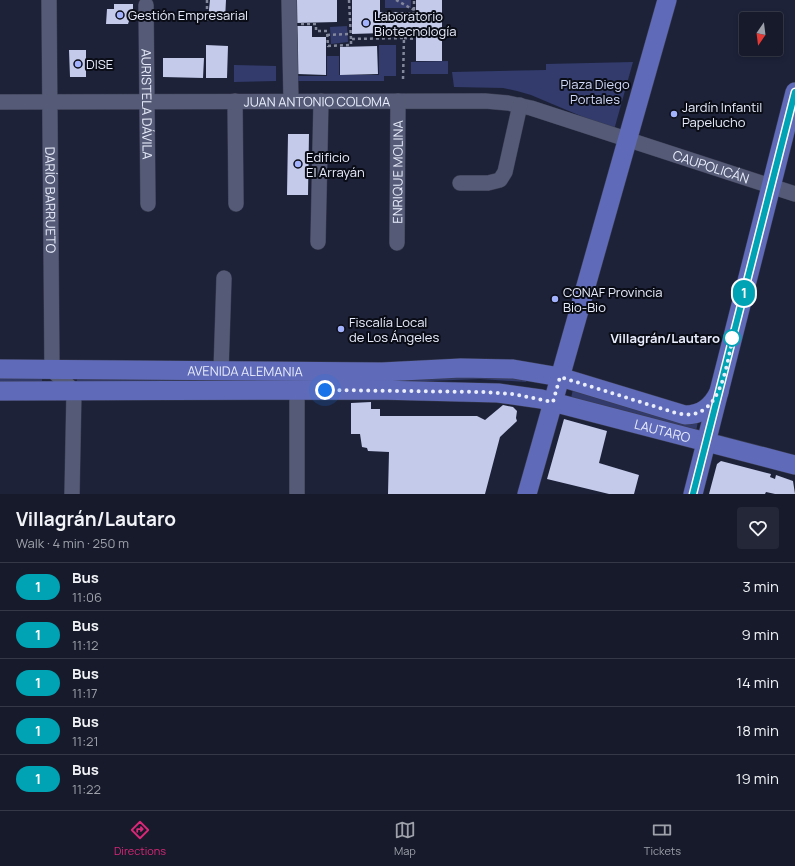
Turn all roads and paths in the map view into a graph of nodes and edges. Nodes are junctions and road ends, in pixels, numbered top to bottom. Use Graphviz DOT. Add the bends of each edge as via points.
graph roads {
  1 [pos="49,0"];
  2 [pos="207,0"];
  3 [pos="290,0"];
  4 [pos="349,0"];
  5 [pos="396,0"];
  6 [pos="414,0"];
  7 [pos="667,0"];
  8 [pos="146,5"];
  9 [pos="206,21"];
  10 [pos="294,24"];
  11 [pos="414,33"];
  12 [pos="350,34"];
  13 [pos="328,35"];
  14 [pos="404,38"];
  15 [pos="351,39"];
  16 [pos="403,79"];
  17 [pos="795,92"];
  18 [pos="147,101"];
  19 [pos="235,101"];
  20 [pos="291,101"];
  21 [pos="321,101"];
  22 [pos="398,101"];
  23 [pos="0,102"];
  24 [pos="50,102"];
  25 [pos="520,105"];
  26 [pos="628,139"];
  27 [pos="460,183"];
  28 [pos="771,186"];
  29 [pos="795,194"];
  30 [pos="148,204"];
  31 [pos="236,204"];
  32 [pos="318,242"];
  33 [pos="397,243"];
  34 [pos="224,278"];
  35 [pos="0,370"];
  36 [pos="52,370"];
  37 [pos="221,371"];
  38 [pos="560,377"];
  39 [pos="74,390"];
  40 [pos="297,390"];
  41 [pos="0,391"];
  42 [pos="719,392"];
  43 [pos="553,402"];
  44 [pos="706,442"];
  45 [pos="794,461"];
  46 [pos="72,494"];
  47 [pos="297,494"];
  48 [pos="527,494"];
  49 [pos="693,494"];
  1 -- 24 [label="street, DARÍO BARRUETO"];
  2 -- 9 [label="path"];
  3 -- 20 [label="street"];
  4 -- 12 [label="path"];
  5 -- 6 [label="path" via="414,11"];
  7 -- 26 [label="main road"];
  8 -- 18 [label="street, AURISTELA DÁVILA"];
  10 -- 13 [label="path" via="316,24 316,31 327,31"];
  11 -- 14 [label="path" via="415,39"];
  12 -- 13 [label="path"];
  12 -- 15 [label="path"];
  13 -- 15 [label="path" via="328,46 351,45"];
  14 -- 15 [label="path"];
  14 -- 16 [label="path"];
  17 -- 28 [label="main road"];
  18 -- 19 [label="street, JUAN ANTONIO COLOMA"];
  18 -- 24 [label="street, JUAN ANTONIO COLOMA"];
  18 -- 30 [label="street, AURISTELA DÁVILA"];
  19 -- 20 [label="street, JUAN ANTONIO COLOMA"];
  19 -- 31 [label="street"];
  20 -- 21 [label="street, JUAN ANTONIO COLOMA"];
  21 -- 22 [label="street, JUAN ANTONIO COLOMA"];
  21 -- 32 [label="street"];
  22 -- 25 [label="street, JUAN ANTONIO COLOMA" via="485,101"];
  22 -- 33 [label="street, ENRIQUE MOLINA"];
  23 -- 24 [label="street, JUAN ANTONIO COLOMA"];
  24 -- 36 [label="street, DARÍO BARRUETO"];
  25 -- 26 [label="street, JUAN ANTONIO COLOMA"];
  25 -- 27 [label="street" via="505,172 500,180 488,183"];
  26 -- 28 [label="street, CAUPOLICÁN"];
  26 -- 38 [label="main road"];
  28 -- 29 [label="street, CAUPOLICÁN"];
  28 -- 42 [label="main road"];
  34 -- 37 [label="street"];
  35 -- 36 [label="main road, AVENIDA ALEMANIA"];
  36 -- 37 [label="main road, AVENIDA ALEMANIA"];
  36 -- 39 [label="street"];
  37 -- 38 [label="main road, AVENIDA ALEMANIA" via="382,372 480,368 513,369"];
  38 -- 42 [label="main road, LAUTARO" via="680,414 692,415 704,410"];
  38 -- 43 [label="main road"];
  39 -- 40 [label="main road, AVENIDA ALEMANIA"];
  39 -- 41 [label="main road, AVENIDA ALEMANIA"];
  39 -- 46 [label="street"];
  40 -- 43 [label="main road, AVENIDA ALEMANIA" via="472,391 513,394"];
  40 -- 47 [label="street"];
  42 -- 44 [label="main road"];
  43 -- 44 [label="main road, LAUTARO"];
  43 -- 48 [label="main road"];
  44 -- 45 [label="main road, LAUTARO"];
  44 -- 49 [label="main road"];
}
